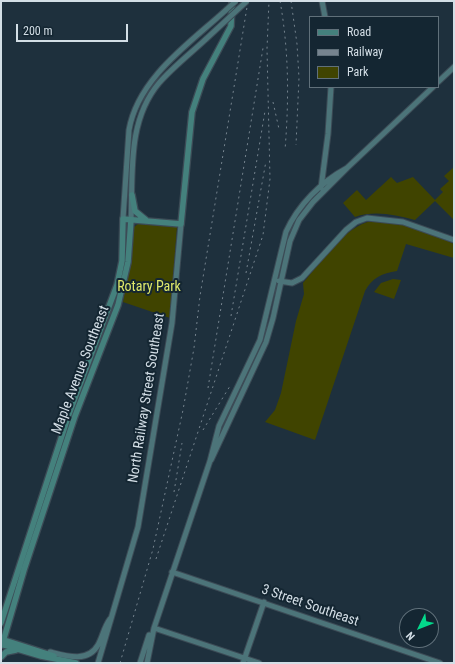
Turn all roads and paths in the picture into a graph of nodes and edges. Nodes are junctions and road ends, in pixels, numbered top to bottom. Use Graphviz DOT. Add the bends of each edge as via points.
graph roads {
  1 [pos="232,1"];
  2 [pos="236,1"];
  3 [pos="247,1"];
  4 [pos="322,1"];
  5 [pos="326,16"];
  6 [pos="454,67"];
  7 [pos="439,81"];
  8 [pos="331,88"];
  9 [pos="432,88"];
  10 [pos="324,163"];
  11 [pos="347,168"];
  12 [pos="336,174"];
  13 [pos="321,186"];
  14 [pos="132,195"];
  15 [pos="320,195"];
  16 [pos="123,220"];
  17 [pos="131,220"];
  18 [pos="150,222"];
  19 [pos="181,224"];
  20 [pos="454,240"];
  21 [pos="278,280"];
  22 [pos="172,572"];
  23 [pos="264,602"];
  24 [pos="110,618"];
  25 [pos="1,623"];
  26 [pos="154,628"];
  27 [pos="2,643"];
  28 [pos="18,650"];
  29 [pos="42,651"];
  30 [pos="1,657"];
  31 [pos="67,661"];
  32 [pos="244,661"];
  33 [pos="76,663"];
  34 [pos="98,663"];
  35 [pos="140,663"];
  36 [pos="147,663"];
  37 [pos="259,663"];
  38 [pos="440,663"];
  1 -- 19 [label="main road, North Railway Street Southeast" via="233,19 227,36 203,79 192,112"];
  2 -- 16 [label="main road, Maple Avenue Southeast, bridge" via="164,67 146,87 135,108 127,144"];
  3 -- 14 [label="main road, Maple Avenue Southeast, bridge" via="161,80 150,96 138,118"];
  4 -- 5 [label="main road"];
  6 -- 7 [label="main road"];
  8 -- 10 [label="main road"];
  9 -- 11 [label="main road"];
  10 -- 12 [label="main road" via="327,171"];
  10 -- 13 [label="main road"];
  11 -- 12 [label="main road"];
  11 -- 15 [label="main road"];
  12 -- 13 [label="main road"];
  13 -- 15 [label="main road"];
  13 -- 21 [label="main road" via="302,205 290,224 279,257"];
  14 -- 17 [label="main road, Maple Avenue Southeast"];
  14 -- 18 [label="main road" via="137,213"];
  15 -- 21 [label="main road" via="306,210 295,228"];
  16 -- 17 [label="main road"];
  16 -- 25 [label="main road, Maple Avenue Southeast" via="122,260 117,285 69,414"];
  17 -- 18 [label="main road"];
  17 -- 27 [label="main road, Maple Avenue Southeast" via="128,262 118,305 75,416"];
  18 -- 19 [label="main road"];
  19 -- 24 [label="main road, North Railway Street Southeast" via="172,323 138,527"];
  20 -- 21 [label="main road" via="403,222 367,218 346,230 302,278 292,283"];
  21 -- 22 [label="main road" via="273,318 266,342 210,461"];
  22 -- 23 [label="main road, 3 Street Southeast"];
  22 -- 26 [label="main road"];
  23 -- 32 [label="main road"];
  23 -- 38 [label="main road, 3 Street Southeast"];
  24 -- 29 [label="main road, North Railway Street Southeast" via="98,644 88,655 73,657"];
  24 -- 34 [label="main road, North Railway Street Southeast" via="110,626"];
  26 -- 32 [label="main road"];
  26 -- 35 [label="main road" via="149,635"];
  26 -- 36 [label="main road"];
  27 -- 28 [label="main road"];
  27 -- 29 [label="main road"];
  28 -- 30 [label="main road" via="10,651"];
  28 -- 31 [label="main road"];
  29 -- 31 [label="main road"];
  31 -- 33 [label="main road"];
  32 -- 37 [label="main road"];
}
